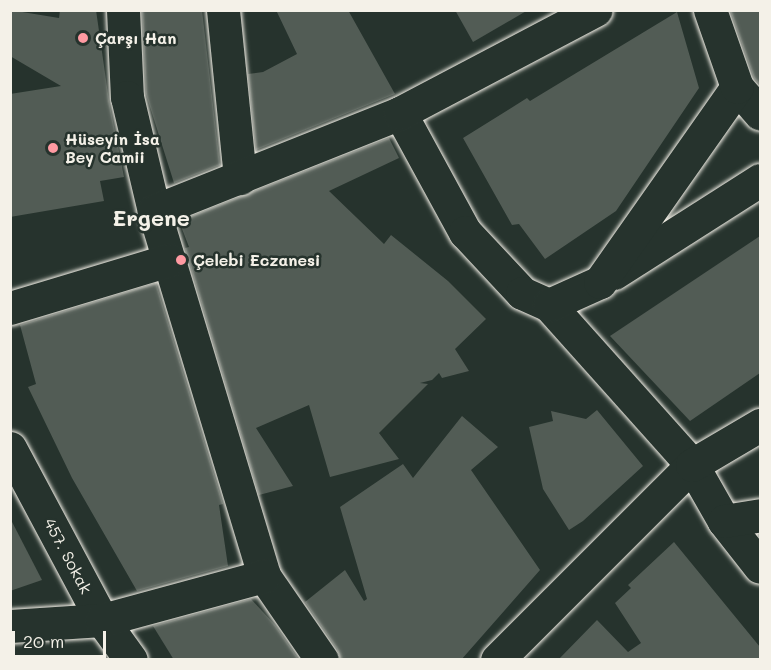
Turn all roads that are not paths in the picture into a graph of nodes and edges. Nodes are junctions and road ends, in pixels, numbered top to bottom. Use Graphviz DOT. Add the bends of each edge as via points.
graph roads {
  1 [pos="123,10"];
  2 [pos="223,10"];
  3 [pos="595,10"];
  4 [pos="710,10"];
  5 [pos="737,87"];
  6 [pos="400,113"];
  7 [pos="760,113"];
  8 [pos="240,178"];
  9 [pos="760,180"];
  10 [pos="154,211"];
  11 [pos="169,260"];
  12 [pos="600,282"];
  13 [pos="549,305"];
  14 [pos="10,308"];
  15 [pos="760,425"];
  16 [pos="10,448"];
  17 [pos="692,465"];
  18 [pos="760,515"];
  19 [pos="724,520"];
  20 [pos="760,567"];
  21 [pos="264,576"];
  22 [pos="102,621"];
  23 [pos="10,626"];
  24 [pos="131,660"];
  25 [pos="322,660"];
  26 [pos="497,660"];
  1 -- 10 [label="street" via="127,97"];
  2 -- 8 [label="street"];
  3 -- 6 [label="street"];
  4 -- 5 [label="street"];
  5 -- 7 [label="street"];
  5 -- 12 [label="street"];
  6 -- 8 [label="street"];
  6 -- 13 [label="street" via="465,232 522,293"];
  8 -- 10 [label="street"];
  9 -- 12 [label="street"];
  10 -- 11 [label="street"];
  11 -- 14 [label="street"];
  11 -- 21 [label="street"];
  12 -- 13 [label="street"];
  13 -- 17 [label="street"];
  15 -- 17 [label="street"];
  16 -- 22 [label="street, 457. Sokak"];
  17 -- 19 [label="street"];
  17 -- 26 [label="street"];
  18 -- 19 [label="street"];
  19 -- 20 [label="street"];
  21 -- 22 [label="street"];
  21 -- 25 [label="street"];
  22 -- 23 [label="street"];
  22 -- 24 [label="street, 457. Sokak"];
}
